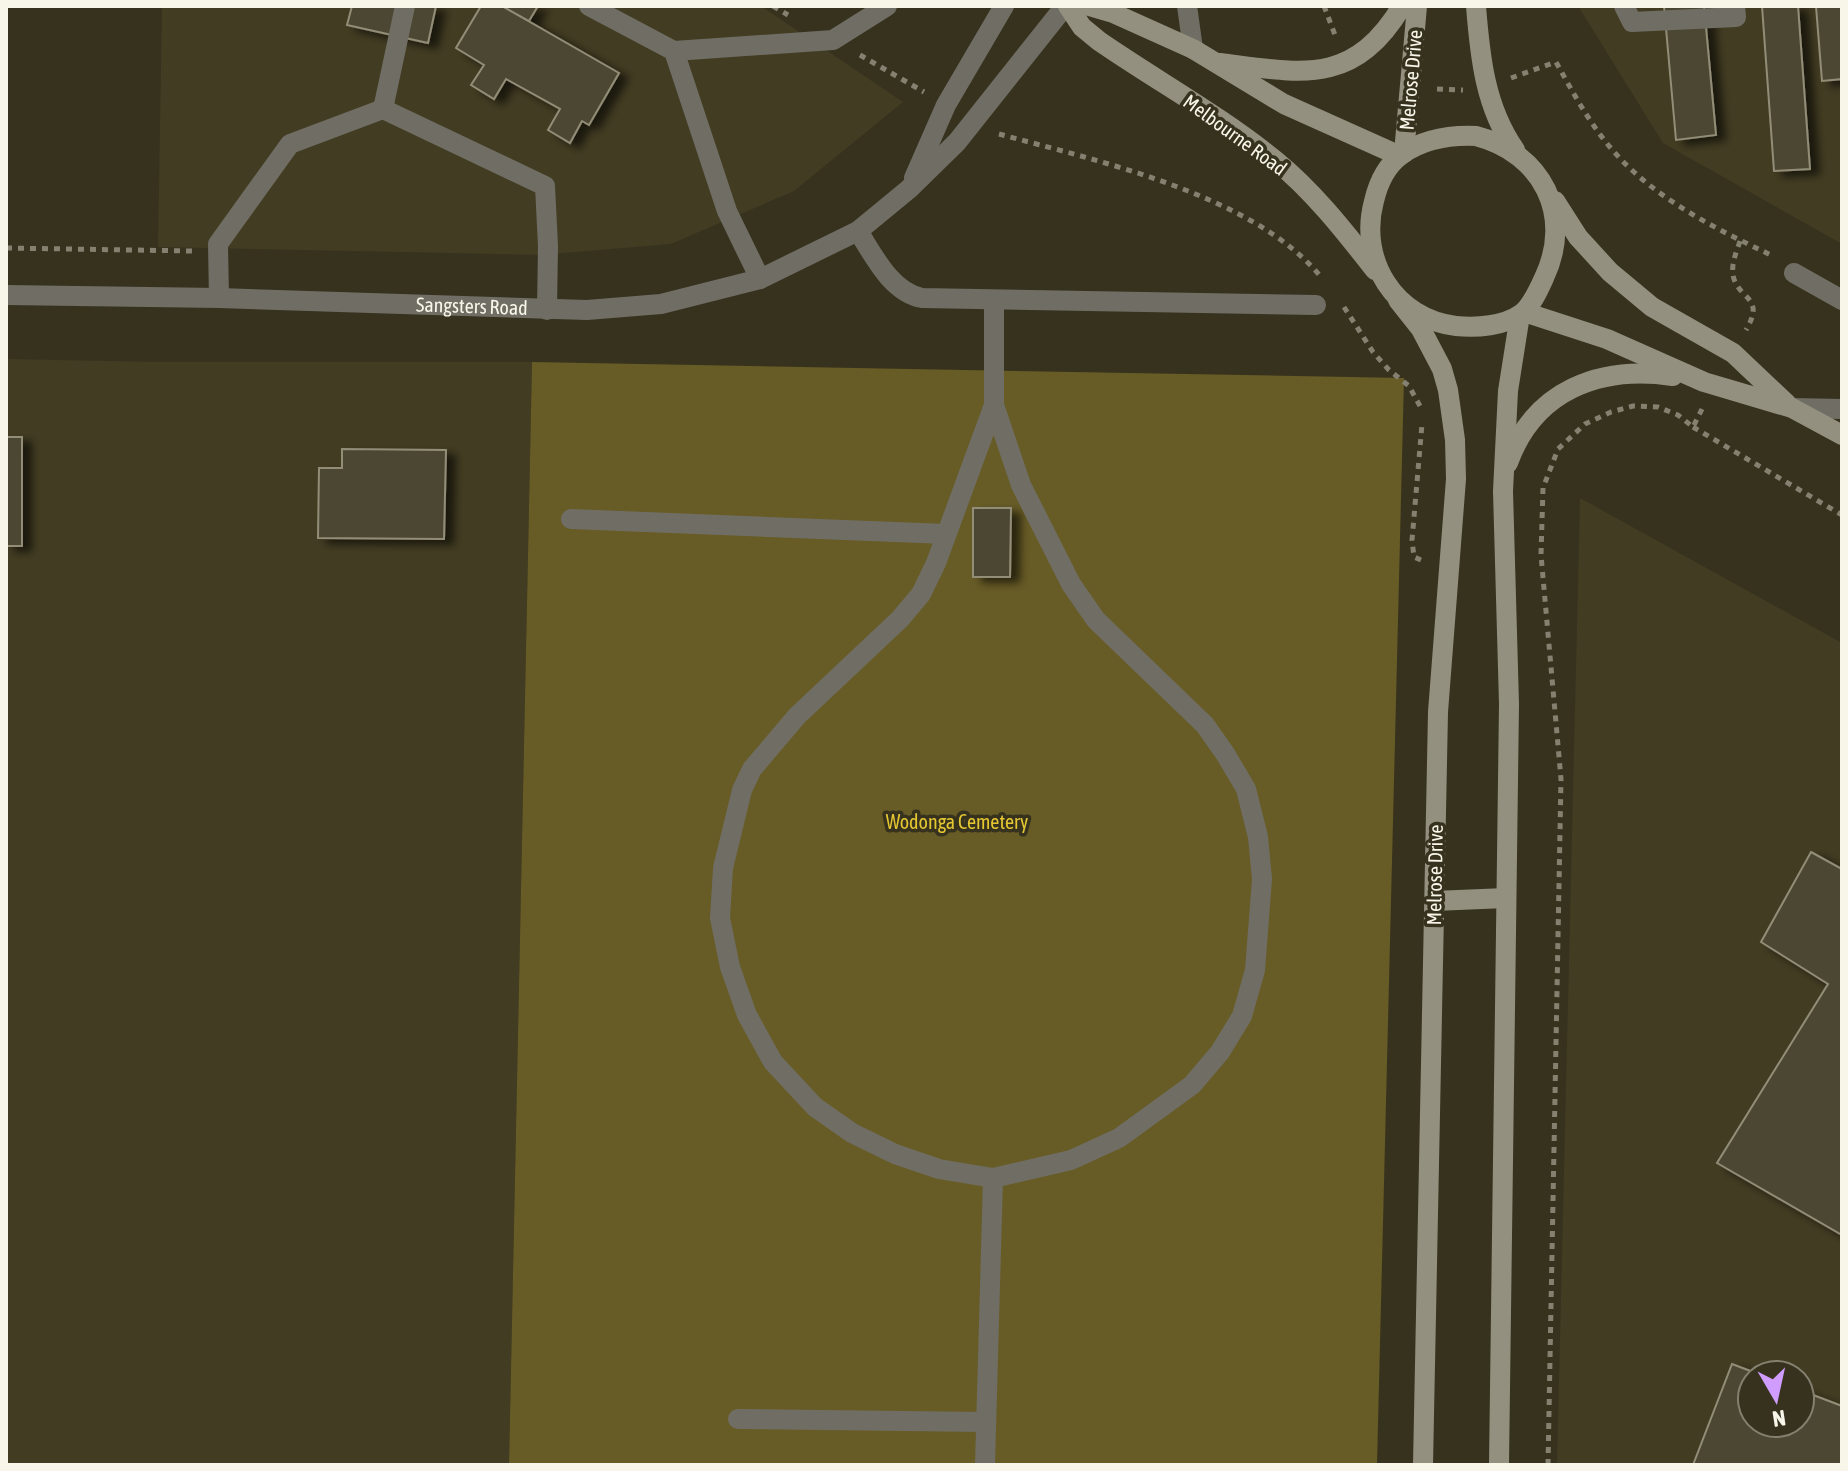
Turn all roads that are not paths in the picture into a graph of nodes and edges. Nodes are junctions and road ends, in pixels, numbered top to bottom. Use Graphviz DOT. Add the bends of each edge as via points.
graph roads {
  1 [pos="405,6"];
  2 [pos="589,6"];
  3 [pos="887,6"];
  4 [pos="1004,6"];
  5 [pos="1067,6"];
  6 [pos="1089,6"];
  7 [pos="1187,6"];
  8 [pos="1402,6"];
  9 [pos="1417,6"];
  10 [pos="1476,6"];
  11 [pos="1624,6"];
  12 [pos="1735,6"];
  13 [pos="1193,49"];
  14 [pos="674,51"];
  15 [pos="1216,62"];
  16 [pos="383,109"];
  17 [pos="1402,154"];
  18 [pos="1517,154"];
  19 [pos="1545,184"];
  20 [pos="909,189"];
  21 [pos="858,231"];
  22 [pos="1794,273"];
  23 [pos="760,279"];
  24 [pos="1385,283"];
  25 [pos="6,295"];
  26 [pos="219,298"];
  27 [pos="994,300"];
  28 [pos="1398,300"];
  29 [pos="1842,300"];
  30 [pos="1316,305"];
  31 [pos="547,310"];
  32 [pos="1522,313"];
  33 [pos="1709,384"];
  34 [pos="994,405"];
  35 [pos="1792,408"];
  36 [pos="1842,409"];
  37 [pos="1842,435"];
  38 [pos="1503,491"];
  39 [pos="571,519"];
  40 [pos="946,534"];
  41 [pos="1506,898"];
  42 [pos="1434,901"];
  43 [pos="993,1178"];
  44 [pos="738,1419"];
  45 [pos="985,1422"];
  46 [pos="985,1465"];
  47 [pos="1423,1465"];
  48 [pos="1499,1465"];
  1 -- 16 [label="street"];
  2 -- 14 [label="street"];
  3 -- 14 [label="street" via="833,40"];
  4 -- 20 [label="street, Sangsters Road" via="946,105"];
  5 -- 20 [label="street, Sangsters Road" via="957,142"];
  5 -- 24 [label="main road, Melbourne Road" via="1099,41 1278,163"];
  6 -- 13 [label="main road"];
  7 -- 13 [label="street"];
  8 -- 15 [label="main road" via="1385,32 1338,66 1297,72"];
  9 -- 17 [label="main road, Melrose Drive"];
  10 -- 18 [label="main road" via="1486,86 1500,127"];
  11 -- 12 [label="street" via="1632,22 1736,17"];
  13 -- 15 [label="main road"];
  14 -- 23 [label="street" via="727,211"];
  15 -- 17 [label="main road" via="1284,104"];
  16 -- 26 [label="street" via="290,144 218,244"];
  16 -- 31 [label="street" via="545,186"];
  17 -- 18 [label="main road" via="1433,139 1462,136 1492,140"];
  17 -- 24 [label="main road" via="1381,182 1370,222 1373,255"];
  18 -- 19 [label="main road"];
  19 -- 32 [label="main road" via="1553,207 1552,248 1546,274"];
  19 -- 35 [label="main road" via="1578,237 1610,272 1652,307 1733,353"];
  20 -- 21 [label="street, Sangsters Road"];
  21 -- 23 [label="street, Sangsters Road"];
  21 -- 27 [label="street" via="891,280 911,296"];
  22 -- 29 [label="street"];
  23 -- 31 [label="street, Sangsters Road" via="661,304"];
  24 -- 28 [label="main road"];
  25 -- 26 [label="street, Sangsters Road"];
  26 -- 31 [label="street, Sangsters Road"];
  27 -- 30 [label="street"];
  27 -- 34 [label="street"];
  28 -- 32 [label="main road" via="1428,319 1456,326 1495,324"];
  28 -- 42 [label="main road, Melrose Drive" via="1426,336 1442,369 1455,440 1438,712"];
  32 -- 33 [label="main road" via="1607,339"];
  32 -- 38 [label="main road" via="1508,391"];
  33 -- 35 [label="main road"];
  33 -- 38 [label="main road" via="1642,373 1575,386 1525,427 1509,461"];
  34 -- 40 [label="street"];
  34 -- 43 [label="street" via="1021,485 1071,584 1096,620 1205,725 1246,789 1262,879 1255,970 1242,1016 1192,1085 1107,1144 1071,1160"];
  35 -- 36 [label="street"];
  35 -- 37 [label="main road"];
  38 -- 41 [label="main road" via="1509,704"];
  39 -- 40 [label="street"];
  40 -- 43 [label="street" via="929,580 912,605 797,716 752,769 723,868 720,918 747,1015 773,1062 815,1107 895,1154 939,1169"];
  41 -- 42 [label="main road"];
  41 -- 48 [label="main road"];
  42 -- 47 [label="main road, Melrose Drive"];
  43 -- 45 [label="street"];
  44 -- 45 [label="street"];
  45 -- 46 [label="street"];
}
